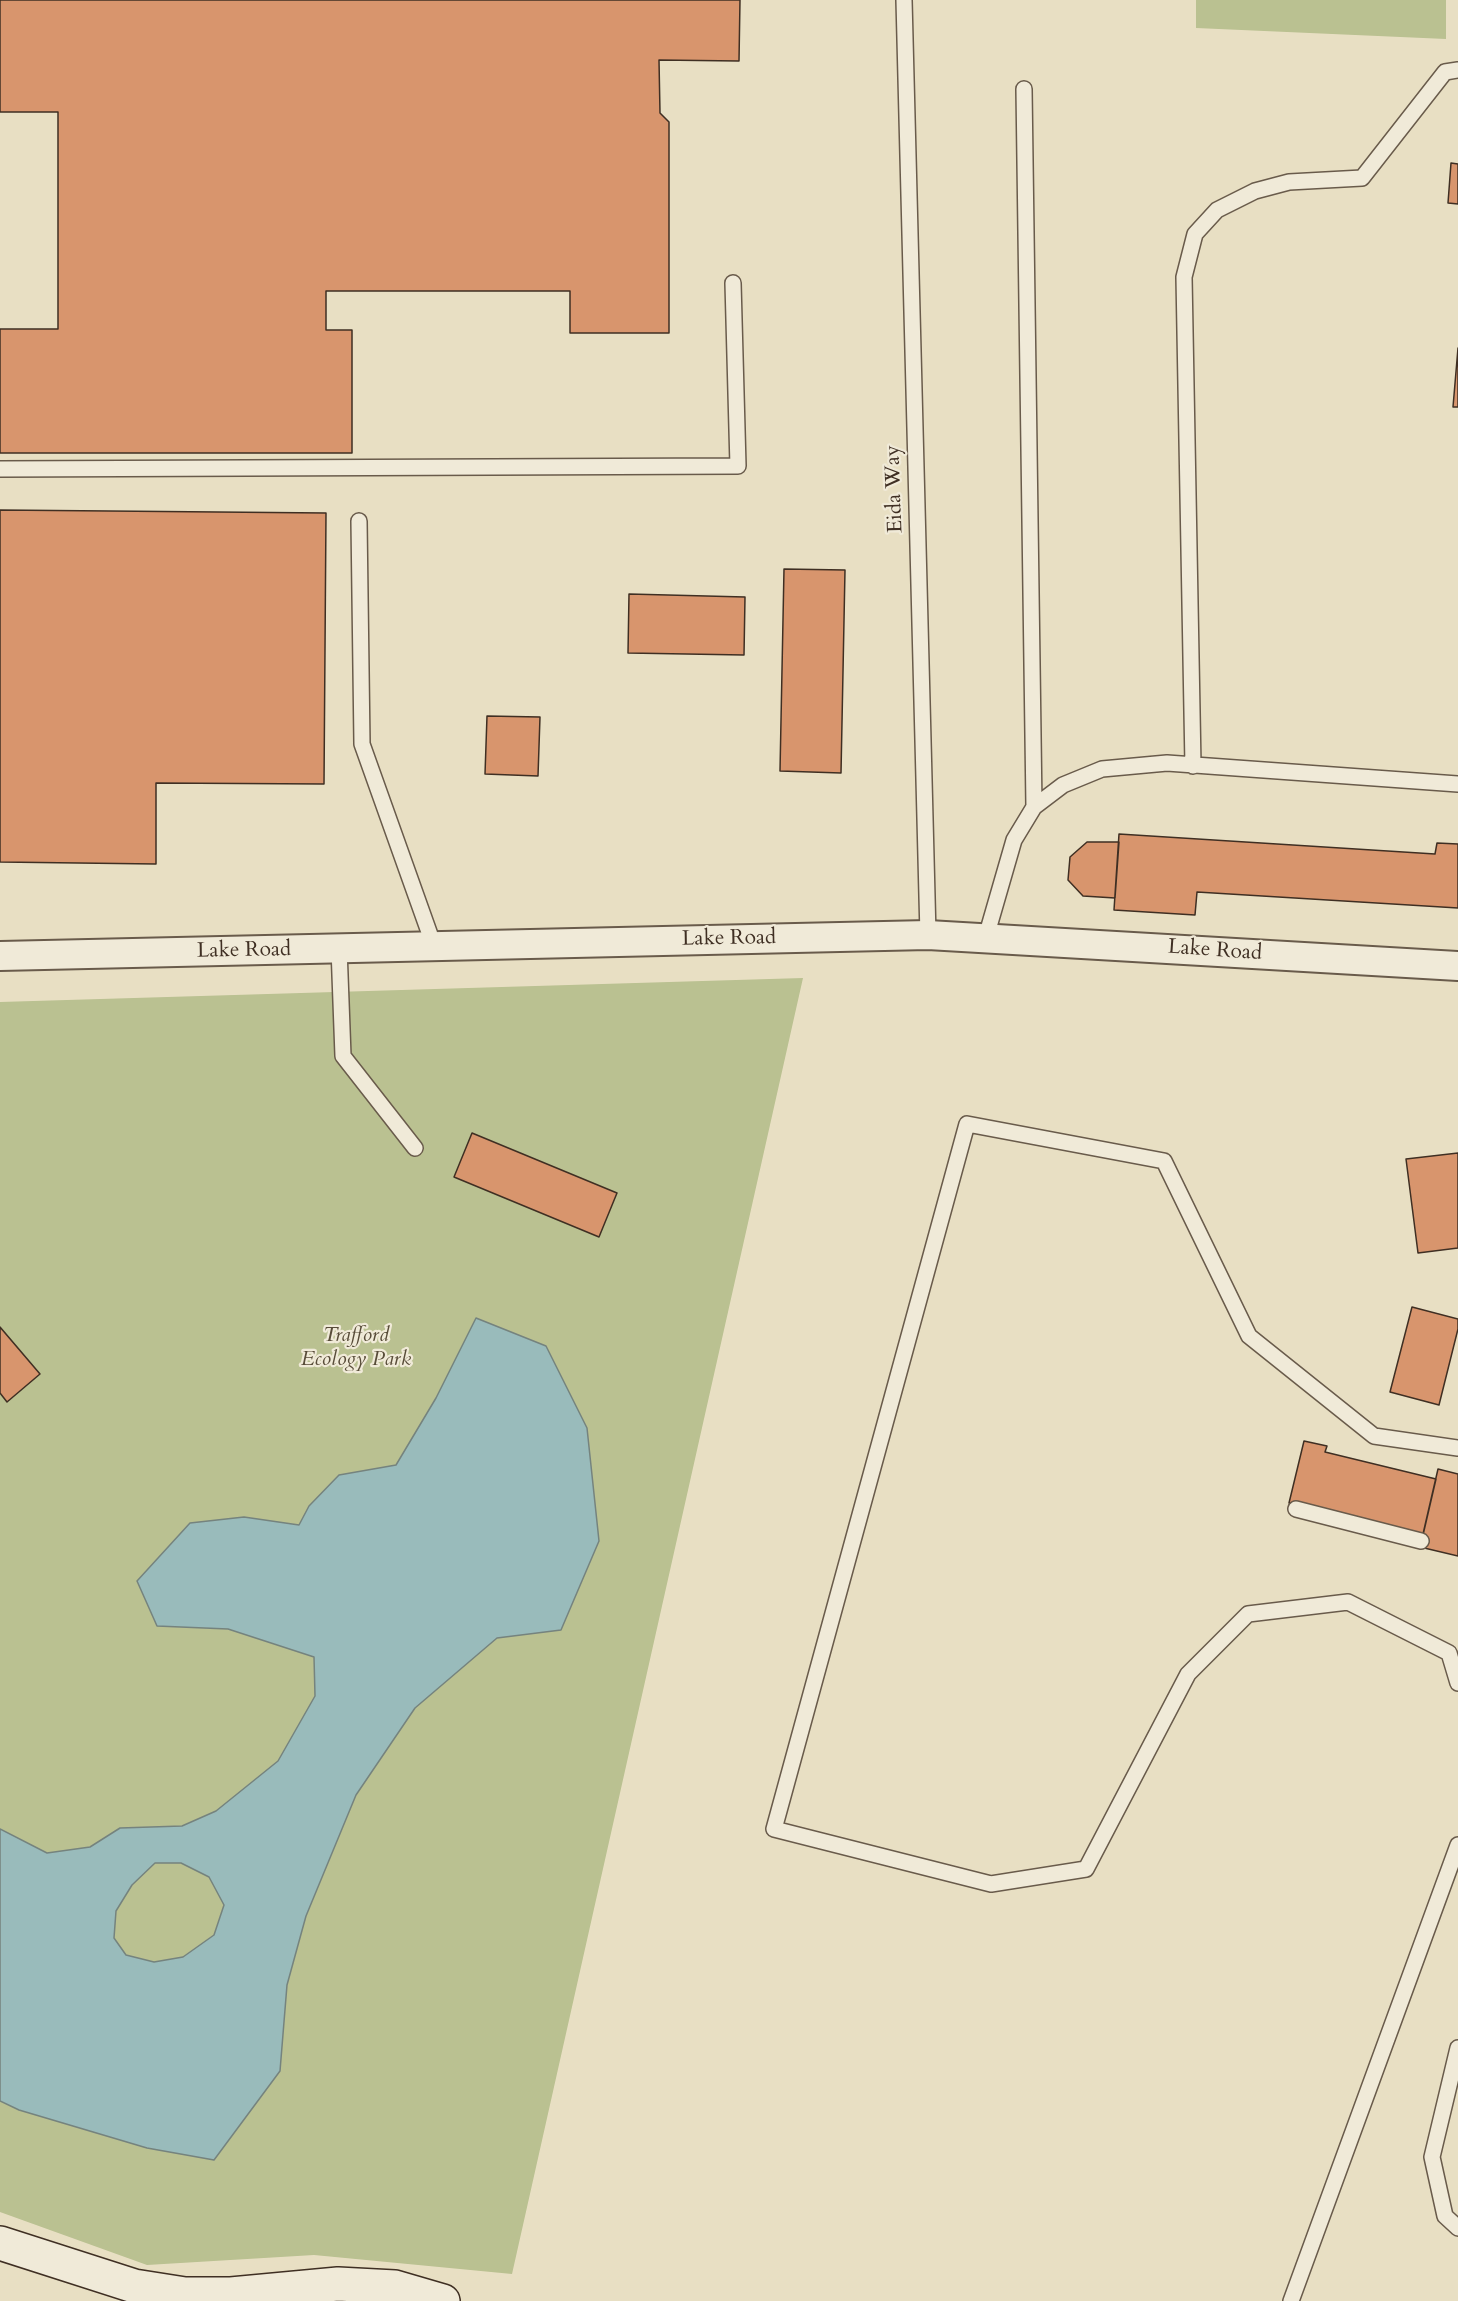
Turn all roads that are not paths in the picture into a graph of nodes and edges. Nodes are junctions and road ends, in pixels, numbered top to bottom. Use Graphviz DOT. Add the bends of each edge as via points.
graph roads {
  1 [pos="904,0"];
  2 [pos="1458,70"];
  3 [pos="1024,89"];
  4 [pos="733,283"];
  5 [pos="0,469"];
  6 [pos="359,521"];
  7 [pos="1193,766"];
  8 [pos="1458,784"];
  9 [pos="1034,807"];
  10 [pos="928,935"];
  11 [pos="986,937"];
  12 [pos="434,946"];
  13 [pos="339,948"];
  14 [pos="0,956"];
  15 [pos="1458,966"];
  16 [pos="415,1148"];
  17 [pos="1458,1448"];
  18 [pos="1296,1509"];
  19 [pos="1421,1541"];
  20 [pos="1458,1683"];
  21 [pos="1458,1845"];
  22 [pos="1458,2048"];
  23 [pos="1458,2228"];
  24 [pos="0,2243"];
  25 [pos="443,2301"];
  26 [pos="1291,2301"];
  1 -- 10 [label="lane, Eida Way"];
  2 -- 7 [label="lane" via="1445,72 1362,178 1289,182 1255,191 1217,210 1195,234 1184,277"];
  3 -- 9 [label="lane"];
  4 -- 5 [label="lane" via="738,466"];
  6 -- 12 [label="lane" via="362,744"];
  7 -- 8 [label="lane"];
  7 -- 9 [label="lane" via="1102,769 1063,784"];
  9 -- 11 [label="lane" via="1014,840"];
  10 -- 11 [label="street, Lake Road"];
  10 -- 12 [label="street, Lake Road"];
  11 -- 15 [label="street, Lake Road"];
  12 -- 13 [label="street, Lake Road"];
  13 -- 14 [label="street, Lake Road"];
  13 -- 16 [label="lane" via="343,1056"];
  17 -- 20 [label="lane" via="1374,1436 1249,1336 1164,1161 967,1124 774,1829 991,1884 1086,1869 1188,1674 1248,1614 1348,1602 1449,1653"];
  18 -- 19 [label="lane"];
  21 -- 26 [label="lane"];
  22 -- 23 [label="lane" via="1431,2157 1444,2216"];
  24 -- 25 [label="street" via="134,2286 185,2294 231,2294 338,2284 394,2287"];
}
